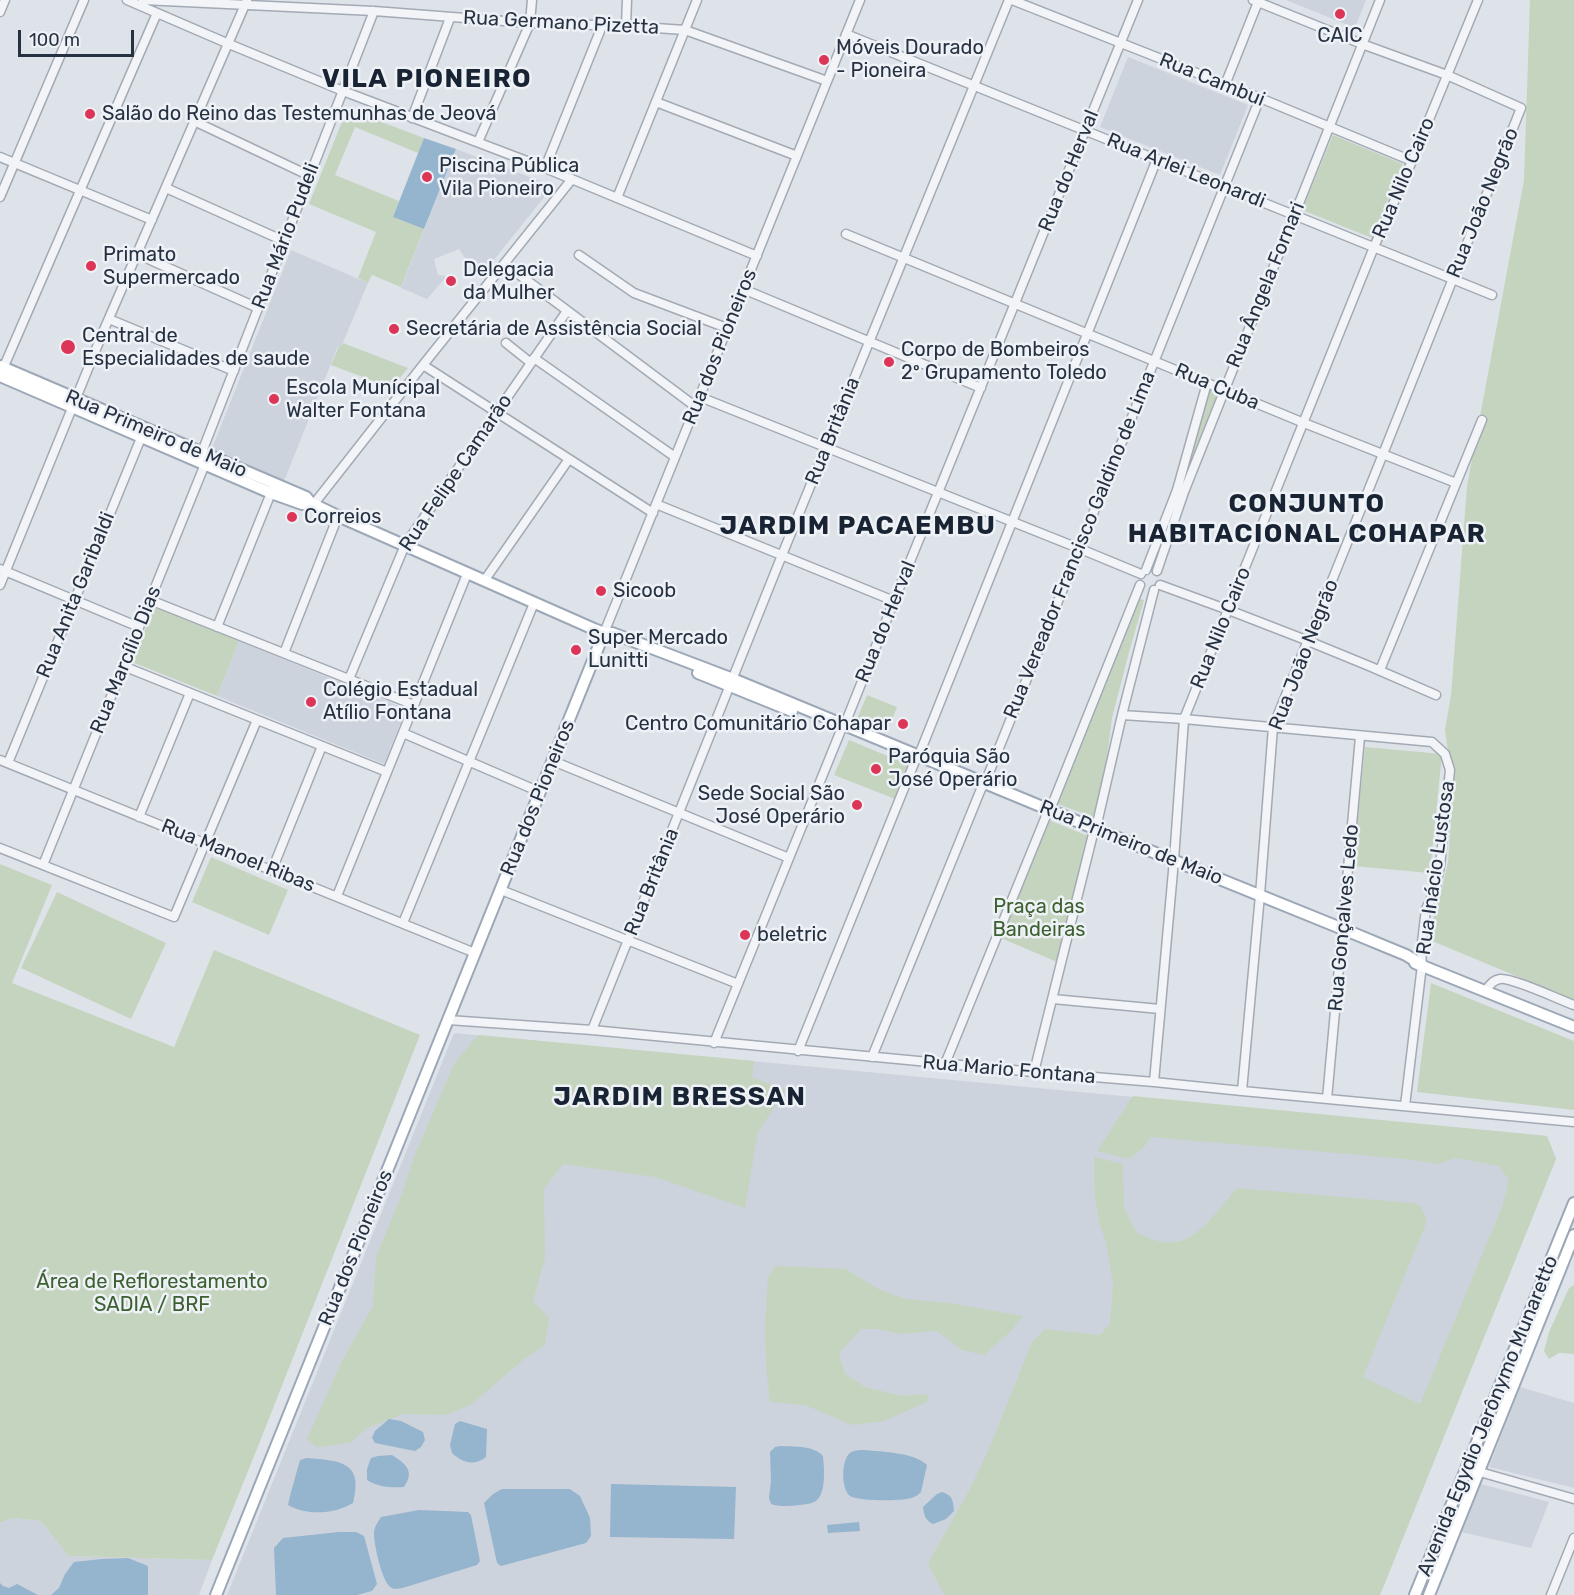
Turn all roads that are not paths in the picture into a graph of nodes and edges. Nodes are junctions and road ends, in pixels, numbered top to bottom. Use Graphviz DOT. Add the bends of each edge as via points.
graph roads {
  1 [pos="5,0"];
  2 [pos="84,0"];
  3 [pos="127,0"];
  4 [pos="143,0"];
  5 [pos="532,0"];
  6 [pos="627,0"];
  7 [pos="697,0"];
  8 [pos="860,0"];
  9 [pos="1011,0"];
  10 [pos="1138,0"];
  11 [pos="1380,0"];
  12 [pos="1478,0"];
  13 [pos="1256,1"];
  14 [pos="246,2"];
  15 [pos="321,4"];
  16 [pos="374,11"];
  17 [pos="0,12"];
  18 [pos="157,13"];
  19 [pos="450,18"];
  20 [pos="530,23"];
  21 [pos="602,26"];
  22 [pos="626,26"];
  23 [pos="685,30"];
  24 [pos="846,34"];
  25 [pos="1121,43"];
  26 [pos="229,44"];
  27 [pos="1362,44"];
  28 [pos="1447,75"];
  29 [pos="827,81"];
  30 [pos="1225,85"];
  31 [pos="974,86"];
  32 [pos="343,91"];
  33 [pos="1260,98"];
  34 [pos="656,102"];
  35 [pos="412,118"];
  36 [pos="194,122"];
  37 [pos="1329,127"];
  38 [pos="1085,131"];
  39 [pos="478,142"];
  40 [pos="797,156"];
  41 [pos="0,157"];
  42 [pos="1157,159"];
  43 [pos="1412,161"];
  44 [pos="15,163"];
  45 [pos="545,168"];
  46 [pos="310,176"];
  47 [pos="572,179"];
  48 [pos="1224,187"];
  49 [pos="166,188"];
  50 [pos="80,190"];
  51 [pos="0,198"];
  52 [pos="617,198"];
  53 [pos="1294,214"];
  54 [pos="152,220"];
  55 [pos="846,234"];
  56 [pos="284,241"];
  57 [pos="1374,247"];
  58 [pos="137,254"];
  59 [pos="579,255"];
  60 [pos="757,256"];
  61 [pos="904,258"];
  62 [pos="505,264"];
  63 [pos="1453,279"];
  64 [pos="743,289"];
  65 [pos="1492,295"];
  66 [pos="1015,303"];
  67 [pos="258,308"];
  68 [pos="567,311"];
  69 [pos="109,319"];
  70 [pos="727,328"];
  71 [pos="1087,333"];
  72 [pos="870,342"];
  73 [pos="506,343"];
  74 [pos="532,360"];
  75 [pos="1154,361"];
  76 [pos="423,365"];
  77 [pos="1,371"];
  78 [pos="234,371"];
  79 [pos="1207,383"];
  80 [pos="981,388"];
  81 [pos="1225,391"];
  82 [pos="700,397"];
  83 [pos="74,403"];
  84 [pos="696,407"];
  85 [pos="497,412"];
  86 [pos="1482,420"];
  87 [pos="1304,423"];
  88 [pos="143,432"];
  89 [pos="827,447"];
  90 [pos="1383,454"];
  91 [pos="675,457"];
  92 [pos="204,458"];
  93 [pos="569,459"];
  94 [pos="1456,483"];
  95 [pos="273,489"];
  96 [pos="1180,491"];
  97 [pos="938,492"];
  98 [pos="312,504"];
  99 [pos="655,509"];
  100 [pos="338,516"];
  101 [pos="1011,521"];
  102 [pos="405,545"];
  103 [pos="1078,548"];
  104 [pos="782,555"];
  105 [pos="3,570"];
  106 [pos="1143,572"];
  107 [pos="1157,572"];
  108 [pos="467,574"];
  109 [pos="484,581"];
  110 [pos="0,585"];
  111 [pos="1140,585"];
  112 [pos="1157,587"];
  113 [pos="74,599"];
  114 [pos="150,600"];
  115 [pos="894,601"];
  116 [pos="534,603"];
  117 [pos="1228,609"];
  118 [pos="139,627"];
  119 [pos="218,627"];
  120 [pos="604,633"];
  121 [pos="1307,641"];
  122 [pos="284,653"];
  123 [pos="123,666"];
  124 [pos="1380,670"];
  125 [pos="349,679"];
  126 [pos="732,683"];
  127 [pos="190,693"];
  128 [pos="1436,695"];
  129 [pos="414,705"];
  130 [pos="1122,715"];
  131 [pos="1184,719"];
  132 [pos="257,720"];
  133 [pos="843,727"];
  134 [pos="1273,727"];
  135 [pos="403,733"];
  136 [pos="1360,737"];
  137 [pos="322,746"];
  138 [pos="917,758"];
  139 [pos="4,761"];
  140 [pos="469,761"];
  141 [pos="553,761"];
  142 [pos="387,772"];
  143 [pos="983,786"];
  144 [pos="74,790"];
  145 [pos="540,792"];
  146 [pos="680,812"];
  147 [pos="1048,813"];
  148 [pos="139,817"];
  149 [pos="1094,831"];
  150 [pos="205,843"];
  151 [pos="0,848"];
  152 [pos="789,858"];
  153 [pos="1173,863"];
  154 [pos="43,865"];
  155 [pos="272,870"];
  156 [pos="501,890"];
  157 [pos="337,896"];
  158 [pos="1259,898"];
  159 [pos="403,923"];
  160 [pos="1342,931"];
  161 [pos="628,940"];
  162 [pos="475,953"];
  163 [pos="1422,965"];
  164 [pos="738,984"];
  165 [pos="1486,991"];
  166 [pos="1053,999"];
  167 [pos="1574,1005"];
  168 [pos="1160,1009"];
  169 [pos="448,1020"];
  170 [pos="1574,1027"];
  171 [pos="592,1030"];
  172 [pos="714,1043"];
  173 [pos="798,1051"];
  174 [pos="872,1058"];
  175 [pos="945,1064"];
  176 [pos="1034,1072"];
  177 [pos="1154,1082"];
  178 [pos="1242,1091"];
  179 [pos="1327,1099"];
  180 [pos="1405,1106"];
  181 [pos="1572,1124"];
  182 [pos="1574,1203"];
  183 [pos="1574,1235"];
  184 [pos="1466,1468"];
  185 [pos="1479,1472"];
  186 [pos="1574,1499"];
  187 [pos="1574,1538"];
  188 [pos="216,1595"];
  189 [pos="1415,1595"];
  190 [pos="1430,1595"];
  191 [pos="1551,1595"];
  1 -- 17 [label="street"];
  2 -- 44 [label="street"];
  3 -- 18 [label="street"];
  4 -- 14 [label="street, Rua Germano Pizetta"];
  5 -- 20 [label="street"];
  6 -- 22 [label="street"];
  7 -- 23 [label="street"];
  8 -- 24 [label="street, Rua dos Pioneiros"];
  9 -- 25 [label="street, Rua Cambui"];
  9 -- 31 [label="street, Rua Britânia"];
  10 -- 25 [label="street, Rua do Herval"];
  11 -- 27 [label="street, Rua Ângela Fornari"];
  12 -- 28 [label="street, Rua Nilo Cairo"];
  13 -- 27 [label="street"];
  13 -- 30 [label="street"];
  14 -- 15 [label="street, Rua Germano Pizetta"];
  14 -- 26 [label="street"];
  15 -- 16 [label="street, Rua Germano Pizetta"];
  16 -- 19 [label="street, Rua Germano Pizetta"];
  16 -- 32 [label="street, Rua Mário Pudeli"];
  18 -- 26 [label="street"];
  18 -- 50 [label="street"];
  19 -- 20 [label="street, Rua Germano Pizetta"];
  19 -- 35 [label="street"];
  20 -- 21 [label="street, Rua Germano Pizetta"];
  20 -- 39 [label="street"];
  21 -- 22 [label="street, Rua Germano Pizetta"];
  21 -- 45 [label="street"];
  22 -- 23 [label="street, Rua Germano Pizetta"];
  23 -- 29 [label="street, Rua Germano Pizetta"];
  23 -- 34 [label="street"];
  24 -- 29 [label="street, Rua dos Pioneiros"];
  24 -- 31 [label="street, Rua Arlei Leonardi"];
  25 -- 30 [label="street, Rua Cambui"];
  25 -- 38 [label="street, Rua do Herval"];
  26 -- 32 [label="street"];
  26 -- 36 [label="street"];
  27 -- 28 [label="street"];
  27 -- 37 [label="street, Rua Ângela Fornari"];
  28 -- 43 [label="street, Rua Nilo Cairo"];
  28 -- 63 [label="street, Rua João Negrão" via="1521,108"];
  29 -- 40 [label="street, Rua dos Pioneiros"];
  30 -- 33 [label="street, Rua Cambui"];
  31 -- 38 [label="street, Rua Arlei Leonardi"];
  31 -- 61 [label="street, Rua Britânia"];
  32 -- 35 [label="street"];
  32 -- 46 [label="street, Rua Mário Pudeli"];
  33 -- 37 [label="street, Rua Cambui"];
  33 -- 48 [label="street, Rua Vereador Francisco Galdino de Lima"];
  34 -- 40 [label="street"];
  34 -- 52 [label="street"];
  35 -- 39 [label="street"];
  36 -- 46 [label="street"];
  36 -- 49 [label="street"];
  37 -- 43 [label="street, Rua Cambui"];
  37 -- 53 [label="street, Rua Ângela Fornari"];
  38 -- 42 [label="street, Rua Arlei Leonardi"];
  38 -- 66 [label="street, Rua do Herval"];
  39 -- 45 [label="street"];
  40 -- 60 [label="street, Rua dos Pioneiros"];
  41 -- 44 [label="street"];
  42 -- 48 [label="street, Rua Arlei Leonardi"];
  42 -- 71 [label="street"];
  43 -- 57 [label="street, Rua Nilo Cairo"];
  44 -- 50 [label="street"];
  44 -- 51 [label="street"];
  45 -- 47 [label="street"];
  46 -- 56 [label="street, Rua Mário Pudeli"];
  47 -- 52 [label="street"];
  47 -- 62 [label="street"];
  48 -- 53 [label="street, Rua Arlei Leonardi"];
  48 -- 75 [label="street, Rua Vereador Francisco Galdino de Lima"];
  49 -- 54 [label="street"];
  49 -- 56 [label="street"];
  50 -- 54 [label="street"];
  50 -- 77 [label="street"];
  52 -- 60 [label="street"];
  53 -- 57 [label="street, Rua Arlei Leonardi"];
  53 -- 81 [label="street, Rua Ângela Fornari"];
  54 -- 58 [label="street"];
  55 -- 61 [label="street, Rua Cuba"];
  56 -- 67 [label="street, Rua Mário Pudeli"];
  57 -- 63 [label="street, Rua Arlei Leonardi"];
  57 -- 87 [label="street, Rua Nilo Cairo"];
  58 -- 67 [label="street"];
  58 -- 69 [label="street"];
  59 -- 70 [label="street" via="634,293"];
  60 -- 64 [label="street, Rua dos Pioneiros"];
  61 -- 66 [label="street, Rua Cuba"];
  61 -- 72 [label="street, Rua Britânia"];
  62 -- 68 [label="street"];
  62 -- 76 [label="street"];
  63 -- 65 [label="street, Rua Arlei Leonardi"];
  63 -- 90 [label="street, Rua João Negrão"];
  64 -- 70 [label="street, Rua dos Pioneiros"];
  64 -- 72 [label="street"];
  66 -- 71 [label="street, Rua Cuba"];
  66 -- 80 [label="street, Rua do Herval"];
  67 -- 78 [label="street, Rua Mário Pudeli"];
  68 -- 74 [label="street, Rua Felipe Camarão"];
  68 -- 84 [label="street"];
  69 -- 78 [label="street"];
  69 -- 83 [label="street"];
  70 -- 82 [label="street, Rua dos Pioneiros"];
  71 -- 75 [label="street, Rua Cuba"];
  71 -- 101 [label="street"];
  72 -- 80 [label="street"];
  72 -- 89 [label="street, Rua Britânia"];
  73 -- 74 [label="street"];
  74 -- 85 [label="street, Rua Felipe Camarão"];
  74 -- 91 [label="street"];
  75 -- 79 [label="street, Rua Cuba"];
  75 -- 103 [label="street, Rua Vereador Francisco Galdino de Lima"];
  76 -- 85 [label="street"];
  76 -- 98 [label="street"];
  77 -- 83 [label="main road, Rua Primeiro de Maio"];
  78 -- 92 [label="street, Rua Mário Pudeli"];
  79 -- 81 [label="street, Rua Cuba"];
  79 -- 96 [label="street, Rua Ângela Fornari"];
  80 -- 97 [label="street, Rua do Herval"];
  81 -- 87 [label="street, Rua Cuba"];
  81 -- 96 [label="street, Rua Ângela Fornari"];
  82 -- 84 [label="street, Rua dos Pioneiros"];
  82 -- 89 [label="street"];
  83 -- 88 [label="main road, Rua Primeiro de Maio"];
  83 -- 105 [label="street"];
  84 -- 91 [label="street, Rua dos Pioneiros"];
  85 -- 93 [label="street"];
  85 -- 102 [label="street, Rua Felipe Camarão"];
  86 -- 94 [label="street"];
  87 -- 90 [label="street, Rua Cuba"];
  87 -- 117 [label="street, Rua Nilo Cairo"];
  88 -- 92 [label="main road, Rua Primeiro de Maio"];
  88 -- 113 [label="street, Rua Anita Garibaldi"];
  89 -- 97 [label="street"];
  89 -- 104 [label="street, Rua Britânia"];
  90 -- 94 [label="street, Rua Cuba"];
  90 -- 121 [label="street, Rua João Negrão"];
  91 -- 99 [label="street, Rua dos Pioneiros"];
  92 -- 95 [label="main road, Rua Primeiro de Maio"];
  92 -- 114 [label="street, Rua Marcílio Dias"];
  93 -- 99 [label="street"];
  93 -- 109 [label="street"];
  94 -- 124 [label="street"];
  95 -- 98 [label="main road, Rua Primeiro de Maio" via="306,497"];
  95 -- 119 [label="street"];
  96 -- 106 [label="street, Rua Ângela Fornari"];
  96 -- 107 [label="street, Rua Ângela Fornari"];
  97 -- 101 [label="street"];
  97 -- 115 [label="street, Rua do Herval"];
  98 -- 100 [label="main road, Rua Primeiro de Maio"];
  99 -- 104 [label="street"];
  99 -- 120 [label="street, Rua dos Pioneiros"];
  100 -- 102 [label="main road, Rua Primeiro de Maio"];
  100 -- 122 [label="street"];
  101 -- 103 [label="street"];
  101 -- 138 [label="street"];
  102 -- 108 [label="main road, Rua Primeiro de Maio"];
  102 -- 125 [label="street, Rua Felipe Camarão"];
  103 -- 106 [label="street"];
  103 -- 143 [label="street, Rua Vereador Francisco Galdino de Lima"];
  104 -- 115 [label="street"];
  104 -- 126 [label="street, Rua Britânia"];
  105 -- 110 [label="street"];
  105 -- 113 [label="street"];
  106 -- 107 [label="street"];
  106 -- 111 [label="street"];
  107 -- 112 [label="street" via="1161,577"];
  108 -- 109 [label="main road, Rua Primeiro de Maio"];
  108 -- 129 [label="street"];
  109 -- 116 [label="main road, Rua Primeiro de Maio"];
  111 -- 112 [label="street" via="1144,590"];
  111 -- 147 [label="street"];
  112 -- 117 [label="street"];
  112 -- 130 [label="street"];
  113 -- 118 [label="street"];
  113 -- 139 [label="street, Rua Anita Garibaldi"];
  114 -- 118 [label="street, Rua Marcílio Dias"];
  114 -- 119 [label="street"];
  115 -- 133 [label="street, Rua do Herval"];
  116 -- 120 [label="main road, Rua Primeiro de Maio"];
  116 -- 140 [label="street"];
  117 -- 121 [label="street"];
  117 -- 131 [label="street, Rua Nilo Cairo"];
  118 -- 123 [label="street, Rua Marcílio Dias"];
  119 -- 122 [label="street"];
  120 -- 126 [label="main road, Rua Primeiro de Maio"];
  120 -- 141 [label="main road, Rua dos Pioneiros"];
  121 -- 124 [label="street"];
  121 -- 134 [label="street, Rua João Negrão"];
  122 -- 125 [label="street"];
  123 -- 127 [label="street"];
  123 -- 144 [label="street, Rua Marcílio Dias"];
  124 -- 128 [label="street"];
  125 -- 129 [label="street"];
  126 -- 133 [label="main road, Rua Primeiro de Maio"];
  126 -- 146 [label="street, Rua Britânia"];
  127 -- 132 [label="street"];
  127 -- 148 [label="street"];
  129 -- 135 [label="street"];
  130 -- 131 [label="street"];
  130 -- 149 [label="street"];
  131 -- 134 [label="street"];
  131 -- 153 [label="street, Rua Nilo Cairo"];
  132 -- 137 [label="street"];
  132 -- 150 [label="street"];
  133 -- 138 [label="main road, Rua Primeiro de Maio"];
  133 -- 152 [label="street, Rua do Herval"];
  134 -- 136 [label="street"];
  134 -- 158 [label="street, Rua João Negrão"];
  135 -- 140 [label="street"];
  135 -- 142 [label="street"];
  136 -- 160 [label="street, Rua Gonçalves Ledo"];
  136 -- 163 [label="street, Rua Inácio Lustosa" via="1432,742 1444,754 1450,770 1440,866 1426,909"];
  137 -- 142 [label="street"];
  137 -- 155 [label="street"];
  138 -- 143 [label="main road, Rua Primeiro de Maio"];
  138 -- 173 [label="street"];
  139 -- 144 [label="street, Rua Manoel Ribas"];
  140 -- 145 [label="street"];
  140 -- 159 [label="street"];
  141 -- 145 [label="main road, Rua dos Pioneiros"];
  141 -- 146 [label="street"];
  142 -- 157 [label="street"];
  143 -- 147 [label="main road, Rua Primeiro de Maio"];
  143 -- 174 [label="street, Rua Vereador Francisco Galdino de Lima"];
  144 -- 148 [label="street, Rua Manoel Ribas"];
  144 -- 154 [label="street, Rua Marcílio Dias"];
  145 -- 156 [label="main road, Rua dos Pioneiros"];
  146 -- 152 [label="street"];
  146 -- 161 [label="street, Rua Britânia"];
  147 -- 149 [label="main road, Rua Primeiro de Maio"];
  147 -- 175 [label="street"];
  148 -- 150 [label="street, Rua Manoel Ribas"];
  149 -- 153 [label="main road, Rua Primeiro de Maio"];
  149 -- 166 [label="street"];
  150 -- 154 [label="street" via="174,917"];
  150 -- 155 [label="street, Rua Manoel Ribas"];
  151 -- 154 [label="street"];
  152 -- 164 [label="street, Rua do Herval"];
  153 -- 158 [label="main road, Rua Primeiro de Maio"];
  153 -- 168 [label="street, Rua Nilo Cairo"];
  155 -- 157 [label="street, Rua Manoel Ribas"];
  156 -- 161 [label="street"];
  156 -- 162 [label="main road, Rua dos Pioneiros"];
  157 -- 159 [label="street, Rua Manoel Ribas"];
  158 -- 160 [label="main road, Rua Primeiro de Maio"];
  158 -- 178 [label="street, Rua João Negrão"];
  159 -- 162 [label="street, Rua Manoel Ribas"];
  160 -- 163 [label="main road, Rua Primeiro de Maio"];
  160 -- 179 [label="street, Rua Gonçalves Ledo"];
  161 -- 164 [label="street"];
  161 -- 171 [label="street, Rua Britânia"];
  162 -- 169 [label="main road, Rua dos Pioneiros"];
  163 -- 165 [label="main road, Rua Primeiro de Maio"];
  163 -- 180 [label="street, Rua Inácio Lustosa"];
  164 -- 172 [label="street, Rua do Herval"];
  165 -- 167 [label="street" via="1497,980 1509,979"];
  165 -- 170 [label="main road, Rua Primeiro de Maio"];
  166 -- 168 [label="street"];
  166 -- 176 [label="street"];
  168 -- 177 [label="street, Rua Nilo Cairo"];
  169 -- 171 [label="street, Rua Mario Fontana"];
  169 -- 188 [label="main road, Rua dos Pioneiros"];
  171 -- 172 [label="street, Rua Mario Fontana"];
  172 -- 173 [label="street, Rua Mario Fontana"];
  173 -- 174 [label="street, Rua Mario Fontana"];
  174 -- 175 [label="street, Rua Mario Fontana"];
  175 -- 176 [label="street, Rua Mario Fontana"];
  176 -- 177 [label="street, Rua Mario Fontana"];
  177 -- 178 [label="street, Rua Mario Fontana"];
  178 -- 179 [label="street, Rua Mario Fontana"];
  179 -- 180 [label="street, Rua Mario Fontana"];
  180 -- 181 [label="street, Rua Mario Fontana"];
  182 -- 184 [label="main road, Avenida Egydio Jerônymo Munaretto"];
  183 -- 185 [label="main road, Avenida Egydio Jerônymo Munaretto"];
  184 -- 185 [label="street"];
  184 -- 189 [label="main road, Avenida Egydio Jerônymo Munaretto"];
  185 -- 186 [label="street"];
  185 -- 190 [label="main road, Avenida Egydio Jerônymo Munaretto"];
  187 -- 191 [label="street"];
}
